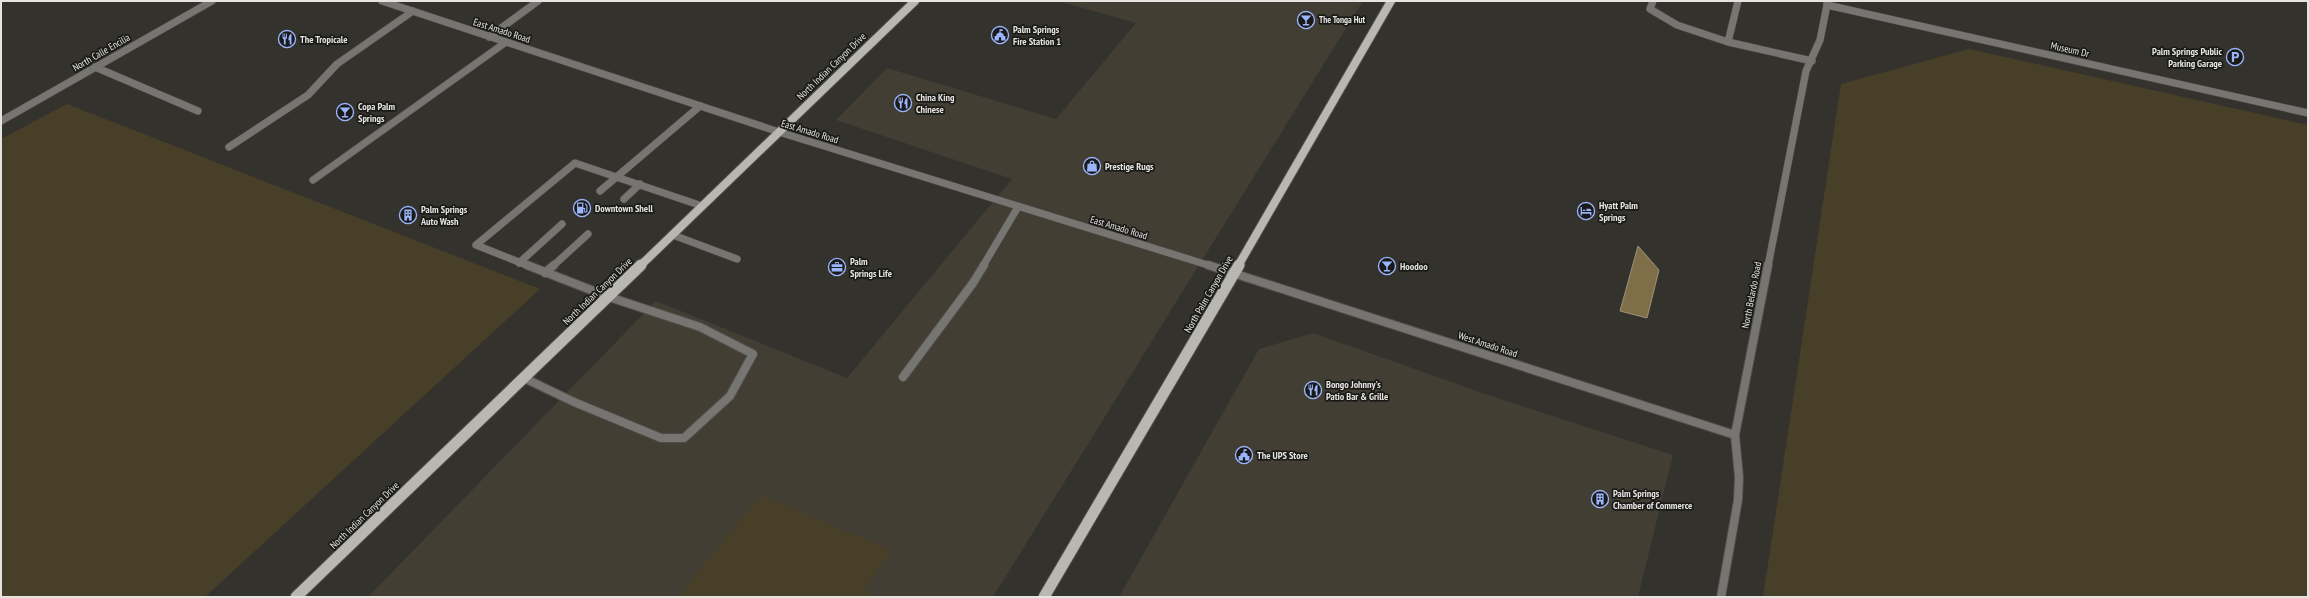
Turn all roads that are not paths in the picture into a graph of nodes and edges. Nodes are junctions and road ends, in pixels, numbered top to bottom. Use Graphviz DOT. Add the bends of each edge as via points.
graph roads {
  1 [pos="212,1"];
  2 [pos="382,1"];
  3 [pos="538,1"];
  4 [pos="915,1"];
  5 [pos="1391,1"];
  6 [pos="1653,1"];
  7 [pos="1738,1"];
  8 [pos="1827,3"];
  9 [pos="413,11"];
  10 [pos="489,36"];
  11 [pos="506,42"];
  12 [pos="1728,42"];
  13 [pos="1812,61"];
  14 [pos="95,67"];
  15 [pos="700,106"];
  16 [pos="198,110"];
  17 [pos="2308,113"];
  18 [pos="1,121"];
  19 [pos="779,132"];
  20 [pos="229,147"];
  21 [pos="617,176"];
  22 [pos="313,180"];
  23 [pos="640,184"];
  24 [pos="600,191"];
  25 [pos="624,199"];
  26 [pos="702,206"];
  27 [pos="1018,206"];
  28 [pos="562,224"];
  29 [pos="588,234"];
  30 [pos="673,235"];
  31 [pos="737,258"];
  32 [pos="519,262"];
  33 [pos="545,272"];
  34 [pos="1234,273"];
  35 [pos="609,297"];
  36 [pos="904,377"];
  37 [pos="524,378"];
  38 [pos="1735,435"];
  39 [pos="296,597"];
  40 [pos="1044,597"];
  41 [pos="1721,597"];
  1 -- 14 [label="street, North Calle Encilia"];
  2 -- 9 [label="street, East Amado Road"];
  3 -- 10 [label="street"];
  4 -- 19 [label="main road, North Indian Canyon Drive"];
  5 -- 34 [label="main road, North Palm Canyon Drive"];
  6 -- 12 [label="street" via="1650,9 1677,25"];
  7 -- 12 [label="street"];
  8 -- 13 [label="street, North Belardo Road" via="1820,40"];
  8 -- 17 [label="street, Museum Dr"];
  9 -- 10 [label="street, East Amado Road"];
  9 -- 20 [label="street" via="337,64 308,95"];
  10 -- 11 [label="street, East Amado Road"];
  11 -- 15 [label="street, East Amado Road"];
  11 -- 22 [label="street"];
  12 -- 13 [label="street"];
  13 -- 38 [label="street, North Belardo Road" via="1805,78"];
  14 -- 16 [label="street"];
  14 -- 18 [label="street, North Calle Encilia"];
  15 -- 19 [label="street, East Amado Road"];
  15 -- 21 [label="street"];
  19 -- 26 [label="main road, North Indian Canyon Drive"];
  19 -- 27 [label="street, East Amado Road"];
  21 -- 23 [label="street"];
  21 -- 24 [label="street"];
  21 -- 32 [label="street" via="574,163 476,245"];
  23 -- 25 [label="street"];
  23 -- 26 [label="street"];
  26 -- 30 [label="main road, North Indian Canyon Drive"];
  27 -- 34 [label="street, East Amado Road"];
  27 -- 36 [label="street" via="973,283"];
  28 -- 32 [label="street"];
  29 -- 33 [label="street"];
  30 -- 31 [label="street"];
  30 -- 35 [label="main road, North Indian Canyon Drive"];
  32 -- 33 [label="street"];
  33 -- 35 [label="street"];
  34 -- 38 [label="street, West Amado Road"];
  34 -- 40 [label="main road, North Palm Canyon Drive"];
  35 -- 37 [label="main road, North Indian Canyon Drive"];
  35 -- 37 [label="street" via="700,327 753,354 730,396 684,438 660,438"];
  37 -- 39 [label="main road, North Indian Canyon Drive"];
  38 -- 41 [label="street, North Belardo Road" via="1739,477 1738,500"];
}
